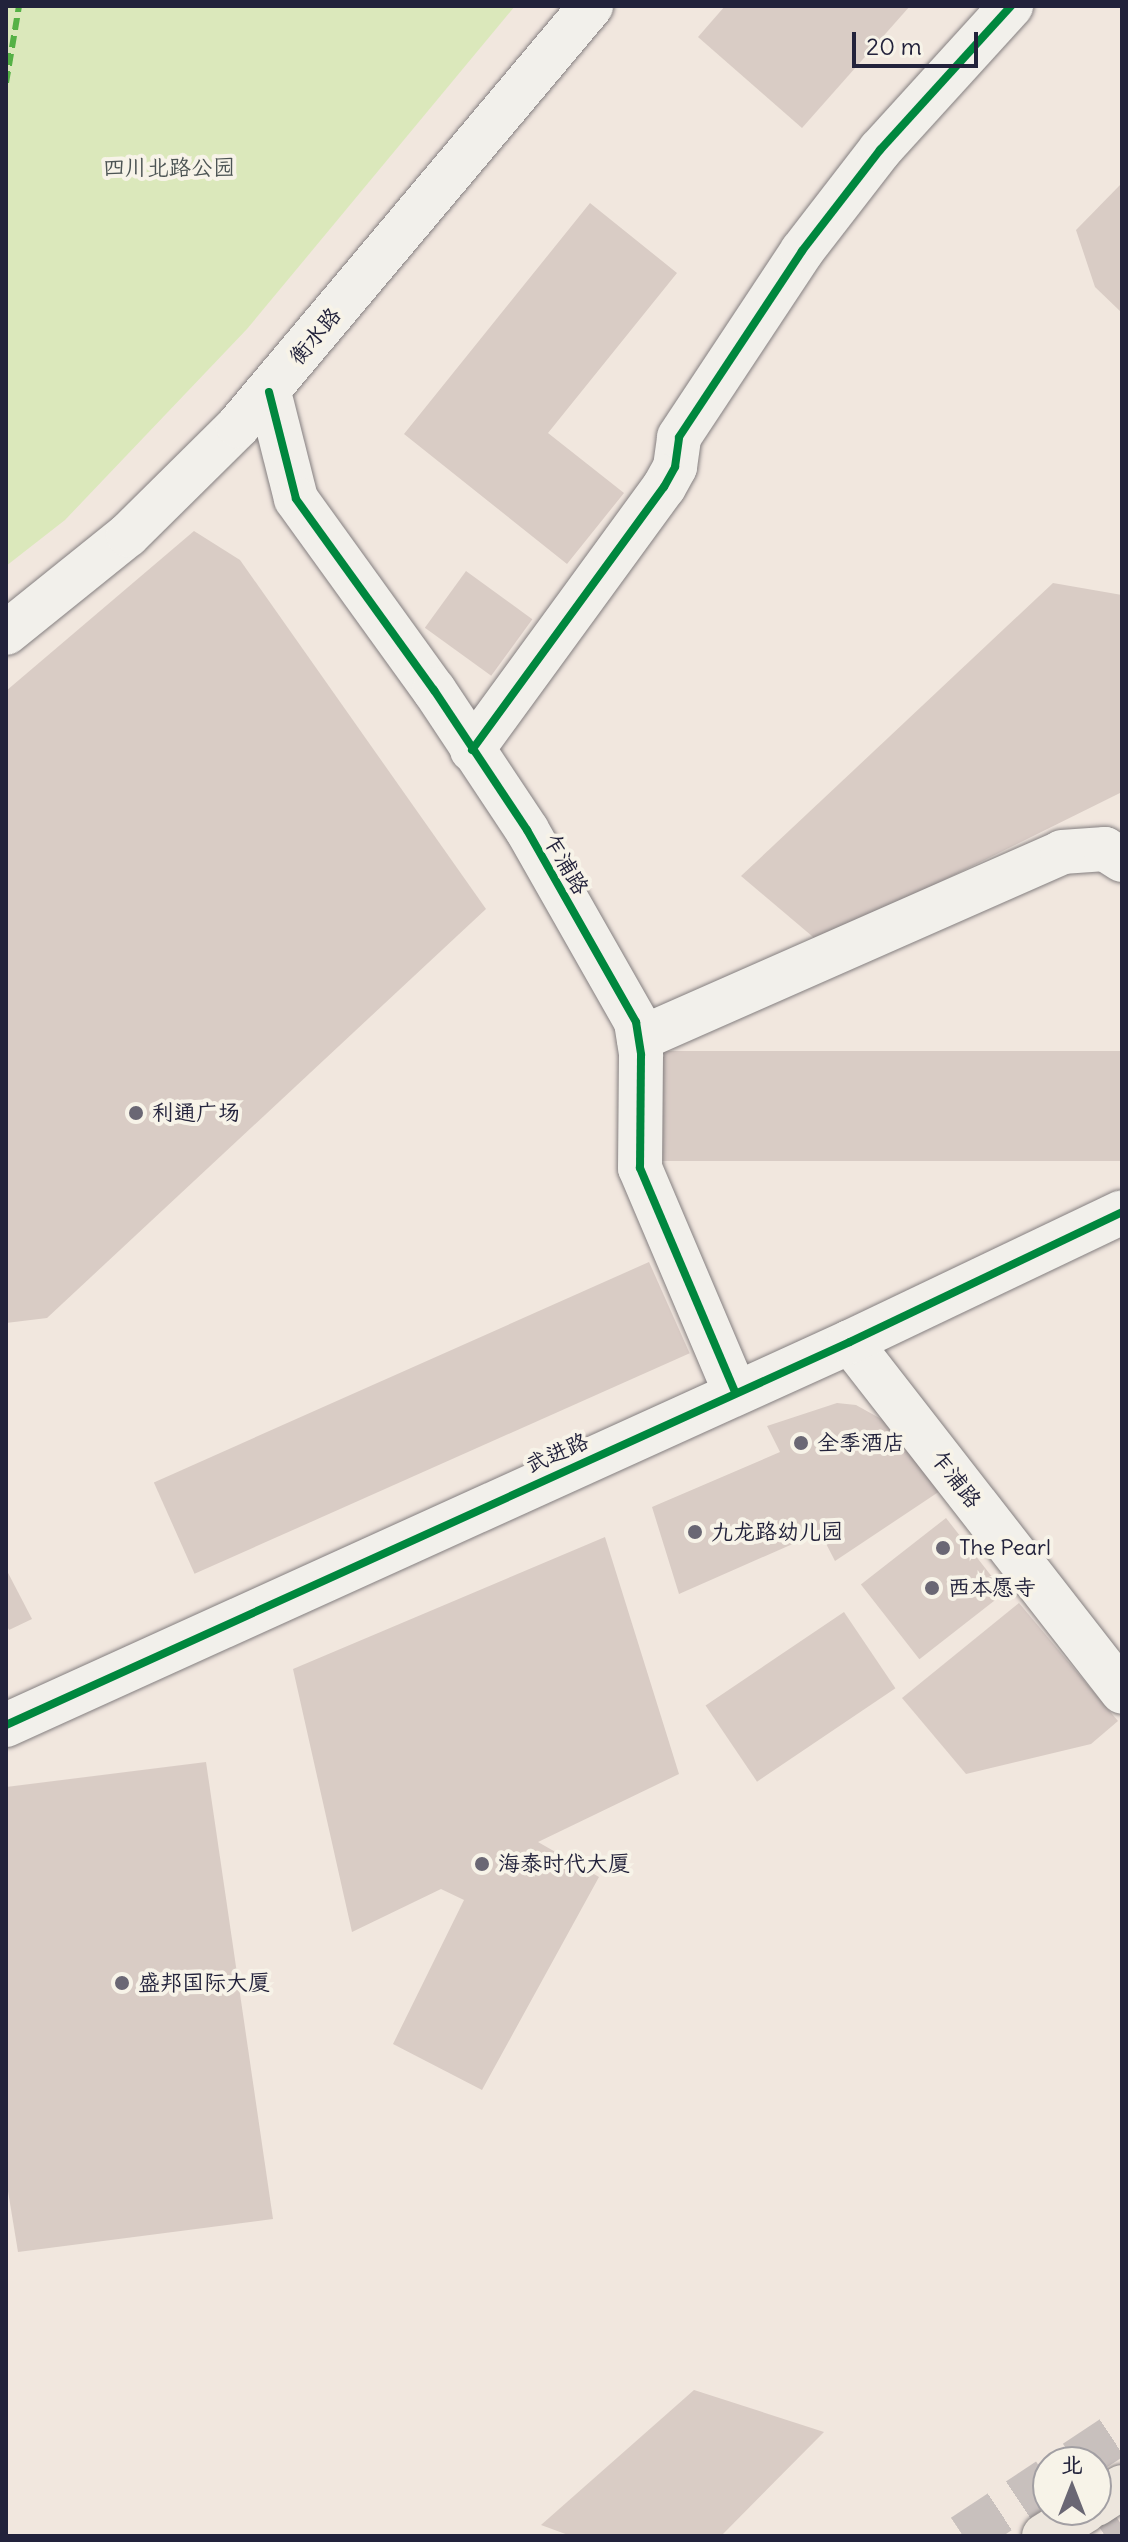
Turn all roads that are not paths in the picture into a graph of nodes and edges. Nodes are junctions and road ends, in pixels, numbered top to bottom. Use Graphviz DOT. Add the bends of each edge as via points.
graph roads {
  1 [pos="591,6"];
  2 [pos="1011,6"];
  3 [pos="269,392"];
  4 [pos="6,633"];
  5 [pos="472,750"];
  6 [pos="1122,860"];
  7 [pos="639,1039"];
  8 [pos="1122,1212"];
  9 [pos="850,1342"];
  10 [pos="735,1392"];
  11 [pos="1122,1692"];
  12 [pos="6,1725"];
  1 -- 3 [label="street, 衡水路"];
  2 -- 5 [label="street" via="880,150 810,239 679,437 675,467 664,487"];
  3 -- 4 [label="street, 衡水路" via="152,513"];
  3 -- 5 [label="street, 乍浦路" via="296,499"];
  5 -- 7 [label="street, 乍浦路" via="527,830 636,1022"];
  6 -- 7 [label="street" via="1105,849 1062,852"];
  7 -- 10 [label="street, 乍浦路" via="640,1168"];
  8 -- 9 [label="street, 武进路"];
  9 -- 10 [label="street, 武进路"];
  9 -- 11 [label="street, 乍浦路"];
  10 -- 12 [label="street, 武进路"];
}
